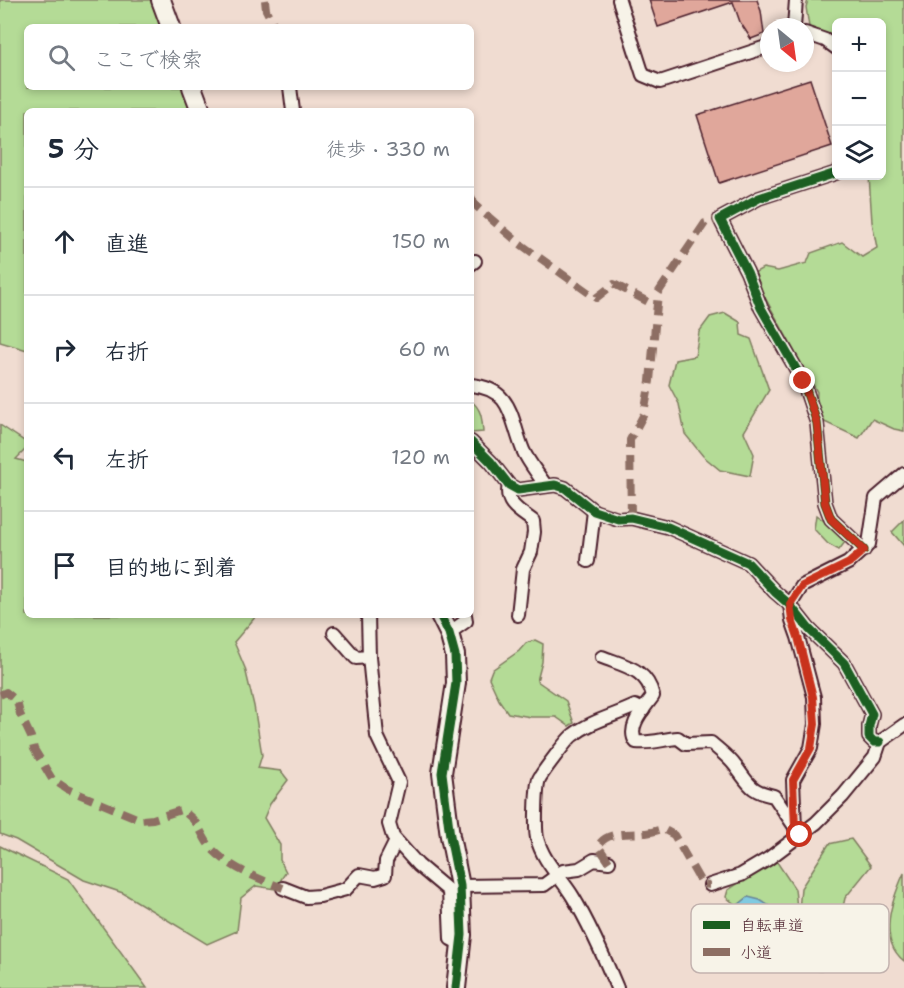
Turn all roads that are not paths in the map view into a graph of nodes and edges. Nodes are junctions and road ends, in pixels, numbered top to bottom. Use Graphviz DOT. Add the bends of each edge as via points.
graph roads {
  1 [pos="161,0"];
  2 [pos="619,0"];
  3 [pos="796,0"];
  4 [pos="795,18"];
  5 [pos="170,24"];
  6 [pos="814,36"];
  7 [pos="832,45"];
  8 [pos="760,49"];
  9 [pos="193,90"];
  10 [pos="290,90"];
  11 [pos="200,108"];
  12 [pos="293,108"];
  13 [pos="832,175"];
  14 [pos="474,385"];
  15 [pos="474,444"];
  16 [pos="904,474"];
  17 [pos="509,485"];
  18 [pos="546,486"];
  19 [pos="594,511"];
  20 [pos="864,550"];
  21 [pos="588,561"];
  22 [pos="790,604"];
  23 [pos="518,615"];
  24 [pos="368,618"];
  25 [pos="441,618"];
  26 [pos="466,618"];
  27 [pos="334,633"];
  28 [pos="448,633"];
  29 [pos="369,657"];
  30 [pos="602,657"];
  31 [pos="643,710"];
  32 [pos="904,725"];
  33 [pos="880,742"];
  34 [pos="798,832"];
  35 [pos="396,841"];
  36 [pos="609,862"];
  37 [pos="556,877"];
  38 [pos="460,885"];
  39 [pos="710,885"];
  40 [pos="283,888"];
  41 [pos="461,944"];
  42 [pos="456,988"];
  43 [pos="617,988"];
  1 -- 5 [label="street"];
  2 -- 8 [label="street" via="644,75 660,82"];
  3 -- 4 [label="street"];
  6 -- 7 [label="street"];
  9 -- 11 [label="street"];
  10 -- 12 [label="street"];
  13 -- 20 [label="street" via="759,198 720,219 761,308 803,381 817,423 825,503 831,519"];
  14 -- 18 [label="street" via="500,394 516,423 523,451"];
  15 -- 17 [label="street"];
  16 -- 20 [label="street" via="876,498 869,544"];
  17 -- 18 [label="street" via="518,490"];
  17 -- 23 [label="street" via="511,504 533,521 534,532 523,569"];
  18 -- 19 [label="street" via="565,488"];
  19 -- 21 [label="street"];
  19 -- 22 [label="street" via="618,519 668,526 709,544 748,564"];
  20 -- 22 [label="street" via="849,563 802,586"];
  22 -- 33 [label="street" via="844,663 872,714 869,737"];
  22 -- 34 [label="street" via="813,697 815,724 811,748 793,780"];
  24 -- 29 [label="street"];
  25 -- 28 [label="street"];
  26 -- 28 [label="street"];
  27 -- 29 [label="street" via="356,658"];
  28 -- 38 [label="street" via="455,655 456,682 442,773"];
  29 -- 35 [label="street" via="377,736 399,782 389,824"];
  30 -- 31 [label="street" via="639,672 650,685 652,696"];
  31 -- 34 [label="street" via="632,728 636,742 648,744 678,738 686,744 711,743 736,765 757,792 774,796"];
  31 -- 37 [label="street" via="635,706 571,735 539,779 537,838"];
  32 -- 33 [label="street"];
  33 -- 34 [label="street" via="875,757 843,796 816,823"];
  34 -- 39 [label="street" via="768,859 741,875"];
  35 -- 40 [label="street" via="386,861 385,875 359,875 346,889 320,896 306,897"];
  35 -- 41 [label="street" via="449,891 451,939"];
  36 -- 37 [label="street" via="594,860"];
  37 -- 38 [label="street" via="544,885"];
  37 -- 43 [label="street" via="572,896"];
  38 -- 41 [label="street"];
  41 -- 42 [label="street"];
}
